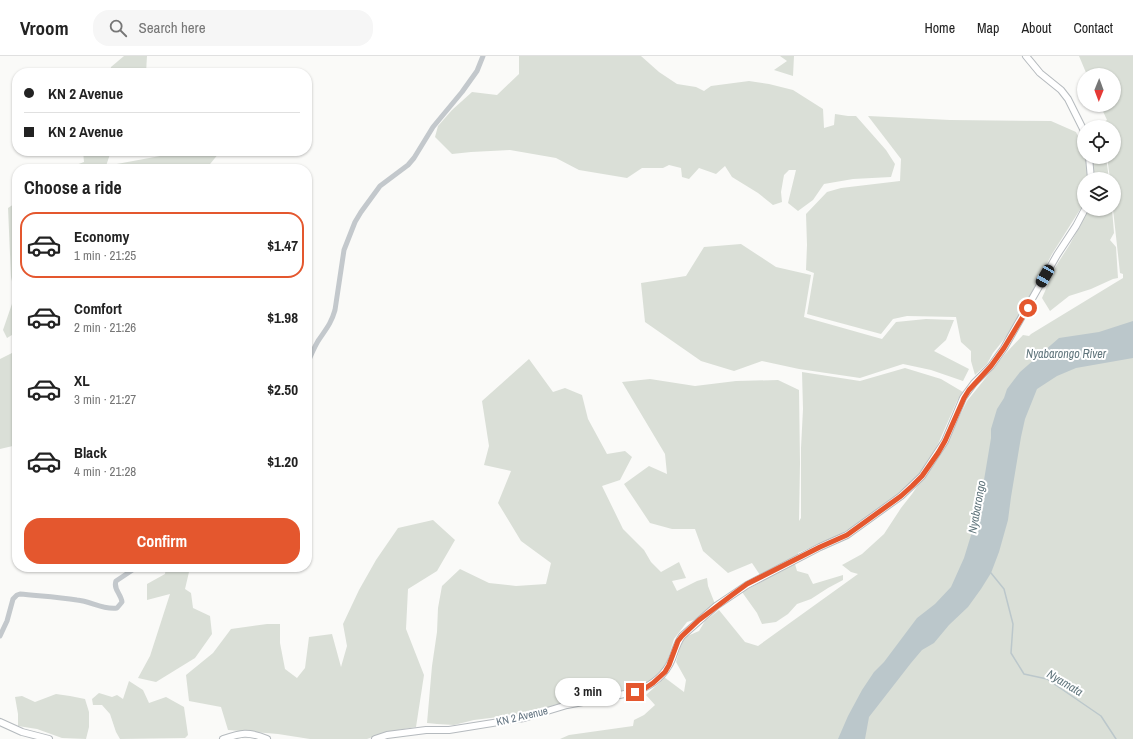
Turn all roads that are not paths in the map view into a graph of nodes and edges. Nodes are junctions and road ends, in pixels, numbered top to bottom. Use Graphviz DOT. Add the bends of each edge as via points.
graph roads {
  1 [pos="483,56"];
  2 [pos="1026,56"];
  3 [pos="1078,120"];
  4 [pos="1081,216"];
  5 [pos="312,354"];
  6 [pos="130,572"];
  7 [pos="0,636"];
  8 [pos="0,722"];
  9 [pos="49,739"];
  10 [pos="223,739"];
  11 [pos="267,739"];
  12 [pos="375,739"];
  1 -- 5 [label="street" via="477,71 433,127 414,158 380,186 355,222 344,250 335,310 329,327 317,342"];
  2 -- 3 [label="main road" via="1040,73 1061,90"];
  4 -- 12 [label="main road, KN 2 Avenue" via="1004,348 964,398 945,441 922,476 901,496 847,535 747,584 716,606 682,636 665,672 653,683 635,692 567,705 524,718 449,730 393,734"];
  6 -- 7 [label="street" via="116,581 122,602 117,608 76,600 17,595 13,599"];
  8 -- 9 [label="main road" via="22,732"];
  10 -- 11 [label="main road" via="252,734"];
}
